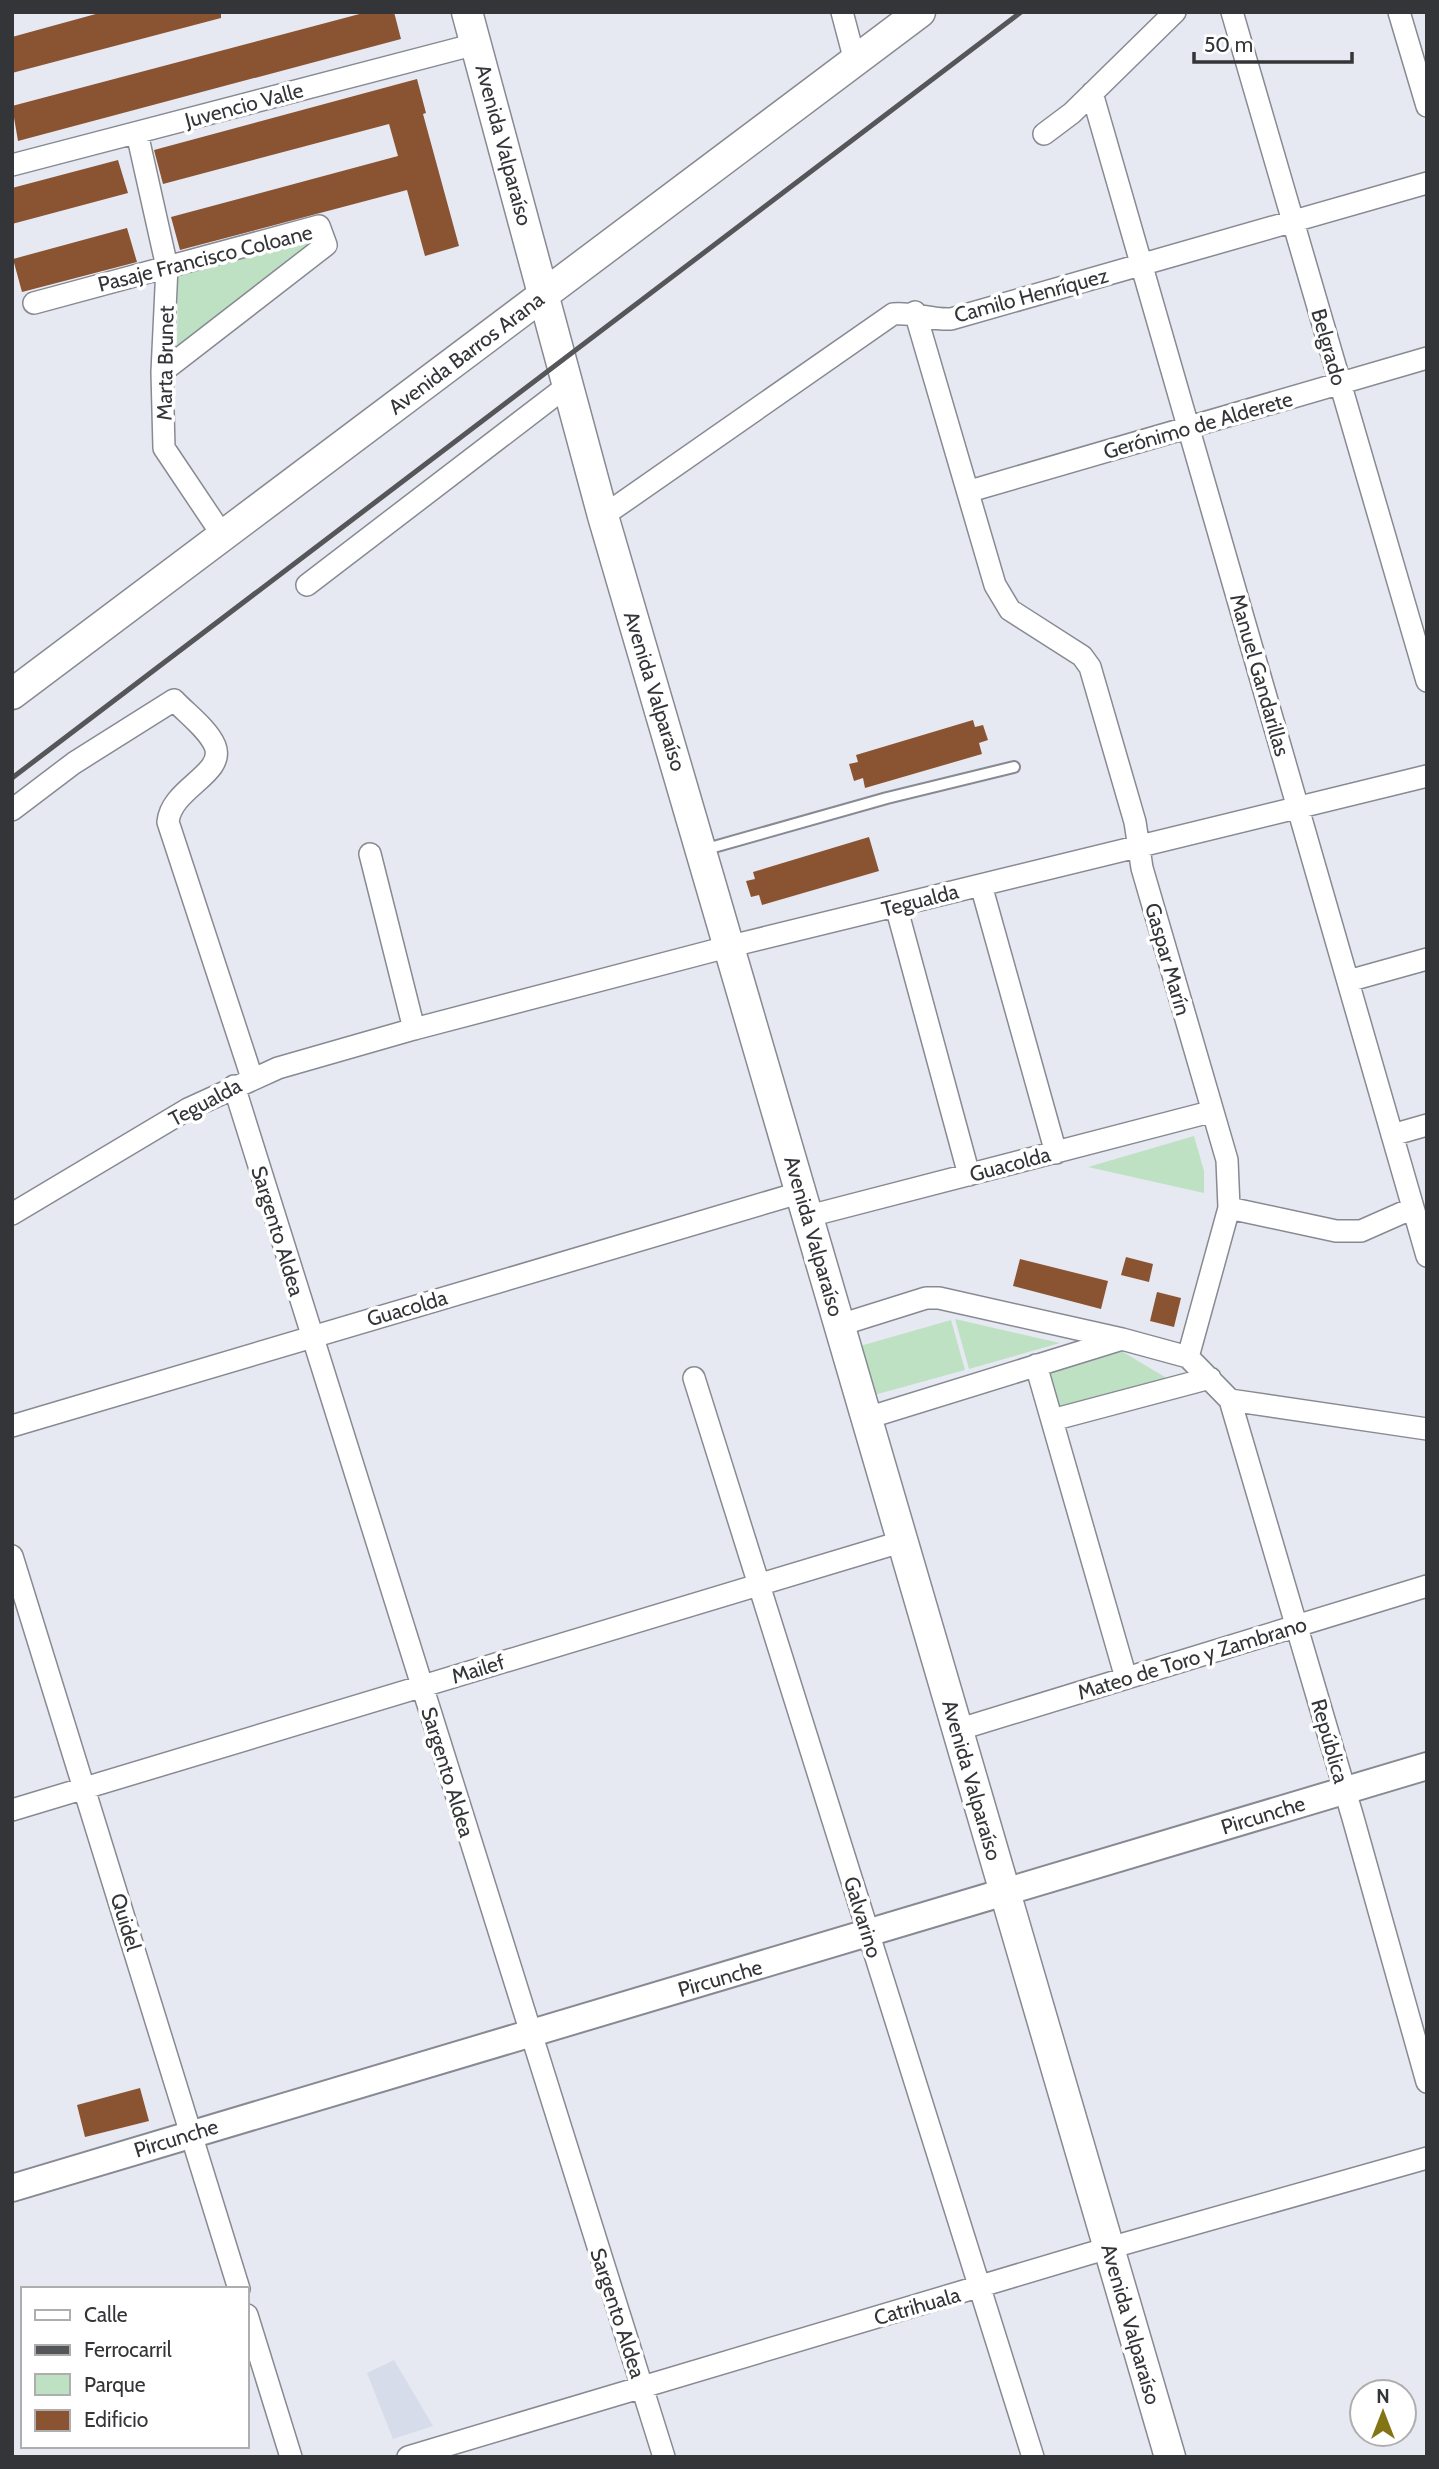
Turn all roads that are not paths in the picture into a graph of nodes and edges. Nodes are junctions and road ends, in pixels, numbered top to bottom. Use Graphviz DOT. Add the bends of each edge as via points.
graph roads {
  1 [pos="467,12"];
  2 [pos="842,12"];
  3 [pos="920,12"];
  4 [pos="1175,12"];
  5 [pos="1232,12"];
  6 [pos="1399,12"];
  7 [pos="476,44"];
  8 [pos="855,61"];
  9 [pos="1092,93"];
  10 [pos="1427,106"];
  11 [pos="137,133"];
  12 [pos="1044,134"];
  13 [pos="12,165"];
  14 [pos="1427,183"];
  15 [pos="1293,221"];
  16 [pos="1143,264"];
  17 [pos="167,267"];
  18 [pos="544,294"];
  19 [pos="34,303"];
  20 [pos="915,312"];
  21 [pos="1427,358"];
  22 [pos="162,372"];
  23 [pos="1340,383"];
  24 [pos="567,386"];
  25 [pos="1190,427"];
  26 [pos="970,491"];
  27 [pos="603,516"];
  28 [pos="223,536"];
  29 [pos="307,585"];
  30 [pos="1427,681"];
  31 [pos="12,694"];
  32 [pos="1013,767"];
  33 [pos="1427,776"];
  34 [pos="1298,808"];
  35 [pos="12,810"];
  36 [pos="1139,847"];
  37 [pos="703,850"];
  38 [pos="370,854"];
  39 [pos="981,885"];
  40 [pos="896,906"];
  41 [pos="731,946"];
  42 [pos="1427,959"];
  43 [pos="1348,981"];
  44 [pos="414,1029"];
  45 [pos="243,1082"];
  46 [pos="1210,1112"];
  47 [pos="1427,1125"];
  48 [pos="1392,1135"];
  49 [pos="1056,1153"];
  50 [pos="969,1175"];
  51 [pos="805,1204"];
  52 [pos="1229,1208"];
  53 [pos="1413,1208"];
  54 [pos="12,1214"];
  55 [pos="1427,1256"];
  56 [pos="840,1325"];
  57 [pos="310,1336"];
  58 [pos="1122,1339"];
  59 [pos="1188,1357"];
  60 [pos="1036,1365"];
  61 [pos="694,1378"];
  62 [pos="1210,1378"];
  63 [pos="1230,1400"];
  64 [pos="867,1418"];
  65 [pos="1052,1420"];
  66 [pos="12,1426"];
  67 [pos="1427,1429"];
  68 [pos="904,1541"];
  69 [pos="12,1556"];
  70 [pos="760,1584"];
  71 [pos="1427,1586"];
  72 [pos="1296,1625"];
  73 [pos="1126,1678"];
  74 [pos="421,1686"];
  75 [pos="957,1730"];
  76 [pos="1427,1766"];
  77 [pos="84,1789"];
  78 [pos="1345,1791"];
  79 [pos="12,1811"];
  80 [pos="1005,1892"];
  81 [pos="868,1934"];
  82 [pos="530,2034"];
  83 [pos="1427,2082"];
  84 [pos="191,2133"];
  85 [pos="1427,2158"];
  86 [pos="12,2188"];
  87 [pos="1109,2248"];
  88 [pos="238,2287"];
  89 [pos="978,2288"];
  90 [pos="248,2318"];
  91 [pos="642,2387"];
  92 [pos="291,2457"];
  93 [pos="408,2457"];
  94 [pos="664,2457"];
  95 [pos="1033,2457"];
  96 [pos="1170,2457"];
  1 -- 7 [label="main road, Avenida Valparaíso"];
  2 -- 8 [label="street"];
  3 -- 8 [label="main road, Avenida Barros Arana"];
  4 -- 9 [label="street"];
  5 -- 15 [label="street, Belgrado"];
  6 -- 10 [label="street"];
  7 -- 11 [label="street, Juvencio Valle"];
  7 -- 18 [label="main road, Avenida Valparaíso"];
  8 -- 18 [label="main road, Avenida Barros Arana"];
  9 -- 12 [label="street"];
  9 -- 16 [label="street, Manuel Gandarillas"];
  11 -- 13 [label="street, Juvencio Valle"];
  11 -- 17 [label="street, Marta Brunet"];
  14 -- 15 [label="street, Camilo Henríquez"];
  15 -- 16 [label="street, Camilo Henríquez"];
  15 -- 23 [label="street, Belgrado"];
  16 -- 20 [label="street, Camilo Henríquez" via="951,319 934,320"];
  16 -- 25 [label="street, Manuel Gandarillas"];
  17 -- 19 [label="street, Pasaje Francisco Coloane"];
  17 -- 22 [label="street, Marta Brunet"];
  17 -- 22 [label="street, Pasaje Francisco Coloane" via="319,226 326,245"];
  18 -- 24 [label="main road, Avenida Valparaíso"];
  18 -- 28 [label="main road, Avenida Barros Arana"];
  20 -- 26 [label="street"];
  20 -- 27 [label="street, Camilo Henríquez" via="893,314 875,323"];
  21 -- 23 [label="street, Gerónimo de Alderete"];
  22 -- 28 [label="street, Marta Brunet" via="164,448"];
  23 -- 25 [label="street, Gerónimo de Alderete"];
  23 -- 30 [label="street, Belgrado"];
  24 -- 27 [label="main road, Avenida Valparaíso"];
  24 -- 29 [label="street"];
  25 -- 26 [label="street, Gerónimo de Alderete"];
  25 -- 34 [label="street, Manuel Gandarillas"];
  26 -- 36 [label="street, Gaspar Marín" via="1003,600 1010,610 1082,656 1090,667"];
  27 -- 37 [label="main road, Avenida Valparaíso"];
  28 -- 31 [label="main road, Avenida Barros Arana"];
  32 -- 37 [label="lane"];
  33 -- 34 [label="street, Tegualda"];
  34 -- 36 [label="street, Tegualda"];
  34 -- 43 [label="street, Manuel Gandarillas"];
  35 -- 45 [label="street, Sargento Aldea" via="74,763 174,700 210,739 216,753 210,770 173,804 168,822"];
  36 -- 39 [label="street, Tegualda"];
  36 -- 46 [label="street, Gaspar Marín"];
  37 -- 41 [label="main road, Avenida Valparaíso"];
  38 -- 44 [label="street"];
  39 -- 40 [label="street, Tegualda"];
  39 -- 49 [label="street"];
  40 -- 41 [label="street, Tegualda"];
  40 -- 50 [label="street"];
  41 -- 44 [label="street, Tegualda"];
  41 -- 51 [label="main road, Avenida Valparaíso"];
  42 -- 43 [label="street"];
  43 -- 48 [label="street, Manuel Gandarillas"];
  44 -- 45 [label="street, Tegualda"];
  45 -- 54 [label="street, Tegualda" via="188,1109"];
  45 -- 57 [label="street, Sargento Aldea"];
  46 -- 49 [label="street, Guacolda"];
  46 -- 52 [label="street, Gaspar Marín" via="1227,1160"];
  47 -- 48 [label="street"];
  48 -- 53 [label="street, Manuel Gandarillas"];
  49 -- 50 [label="street, Guacolda"];
  50 -- 51 [label="street, Guacolda"];
  51 -- 56 [label="main road, Avenida Valparaíso"];
  51 -- 57 [label="street, Guacolda"];
  52 -- 53 [label="street" via="1336,1231 1360,1231"];
  52 -- 59 [label="street, Gaspar Marín"];
  53 -- 55 [label="street, Manuel Gandarillas"];
  56 -- 58 [label="street" via="939,1298"];
  56 -- 64 [label="main road, Avenida Valparaíso"];
  57 -- 66 [label="street, Guacolda"];
  57 -- 74 [label="street, Sargento Aldea"];
  58 -- 59 [label="street"];
  58 -- 60 [label="street"];
  59 -- 62 [label="street"];
  60 -- 64 [label="street"];
  60 -- 65 [label="street"];
  61 -- 70 [label="street, Galvarino"];
  62 -- 63 [label="street"];
  62 -- 65 [label="street"];
  63 -- 67 [label="street"];
  63 -- 72 [label="street, República"];
  64 -- 68 [label="main road, Avenida Valparaíso"];
  65 -- 73 [label="street"];
  68 -- 70 [label="street, Mailef"];
  68 -- 75 [label="main road, Avenida Valparaíso"];
  69 -- 77 [label="street, Quidel"];
  70 -- 74 [label="street, Mailef"];
  70 -- 81 [label="street, Galvarino"];
  71 -- 72 [label="street, Mateo de Toro y Zambrano"];
  72 -- 73 [label="street, Mateo de Toro y Zambrano"];
  72 -- 78 [label="street, República"];
  73 -- 75 [label="street, Mateo de Toro y Zambrano"];
  74 -- 77 [label="street, Mailef"];
  74 -- 82 [label="street, Sargento Aldea"];
  75 -- 80 [label="main road, Avenida Valparaíso"];
  76 -- 78 [label="street, Pircunche"];
  77 -- 79 [label="street, Mailef"];
  77 -- 84 [label="street, Quidel"];
  78 -- 80 [label="street, Pircunche"];
  78 -- 83 [label="street, República"];
  80 -- 81 [label="street, Pircunche"];
  80 -- 87 [label="main road, Avenida Valparaíso"];
  81 -- 82 [label="street, Pircunche"];
  81 -- 89 [label="street, Galvarino"];
  82 -- 84 [label="street, Pircunche"];
  82 -- 91 [label="street, Sargento Aldea"];
  84 -- 86 [label="street, Pircunche"];
  84 -- 88 [label="street, Quidel"];
  85 -- 87 [label="street, Catrihuala"];
  87 -- 89 [label="street, Catrihuala"];
  87 -- 96 [label="main road, Avenida Valparaíso"];
  89 -- 91 [label="street, Catrihuala"];
  89 -- 95 [label="street, Galvarino"];
  90 -- 92 [label="street"];
  91 -- 93 [label="street, Catrihuala"];
  91 -- 94 [label="street, Sargento Aldea"];
}
